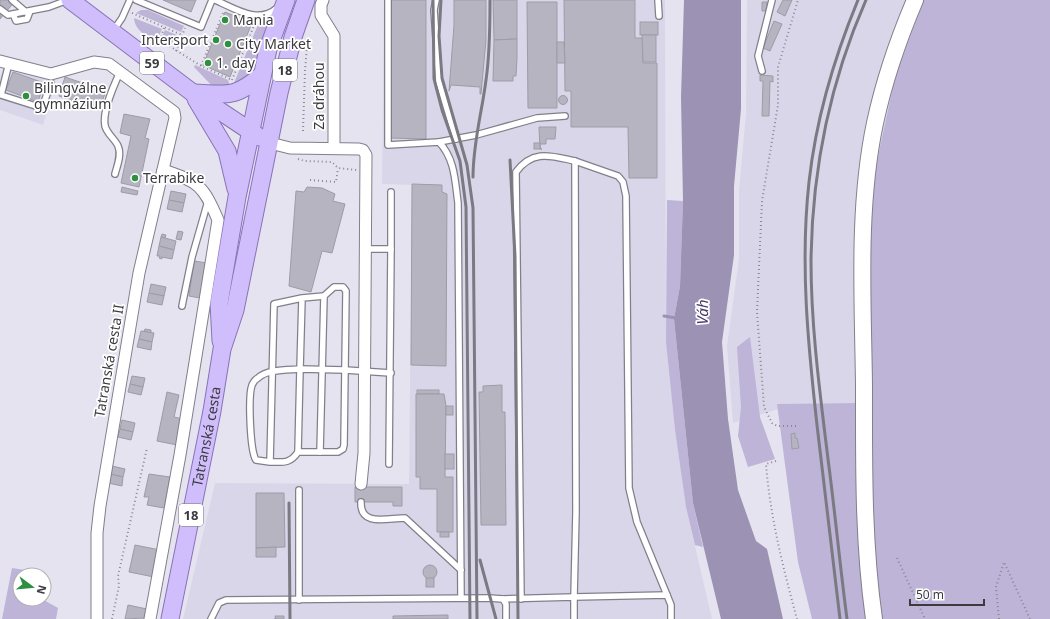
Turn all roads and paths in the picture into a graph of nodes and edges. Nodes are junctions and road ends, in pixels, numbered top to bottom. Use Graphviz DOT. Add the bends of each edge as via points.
graph roads {
  1 [pos="12,0"];
  2 [pos="69,0"];
  3 [pos="130,0"];
  4 [pos="136,0"];
  5 [pos="214,0"];
  6 [pos="286,0"];
  7 [pos="306,0"];
  8 [pos="323,0"];
  9 [pos="388,0"];
  10 [pos="436,0"];
  11 [pos="658,0"];
  12 [pos="772,0"];
  13 [pos="798,0"];
  14 [pos="914,0"];
  15 [pos="226,4"];
  16 [pos="0,9"];
  17 [pos="127,9"];
  18 [pos="28,11"];
  19 [pos="659,16"];
  20 [pos="249,21"];
  21 [pos="186,26"];
  22 [pos="164,28"];
  23 [pos="112,32"];
  24 [pos="309,32"];
  25 [pos="182,35"];
  26 [pos="176,51"];
  27 [pos="5,62"];
  28 [pos="201,66"];
  29 [pos="120,71"];
  30 [pos="762,71"];
  31 [pos="262,75"];
  32 [pos="232,80"];
  33 [pos="50,83"];
  34 [pos="233,84"];
  35 [pos="193,93"];
  36 [pos="565,116"];
  37 [pos="303,131"];
  38 [pos="250,133"];
  39 [pos="456,139"];
  40 [pos="270,142"];
  41 [pos="439,142"];
  42 [pos="334,148"];
  43 [pos="575,161"];
  44 [pos="338,168"];
  45 [pos="163,170"];
  46 [pos="114,174"];
  47 [pos="310,180"];
  48 [pos="391,192"];
  49 [pos="237,197"];
  50 [pos="208,199"];
  51 [pos="366,249"];
  52 [pos="391,249"];
  53 [pos="324,296"];
  54 [pos="302,298"];
  55 [pos="182,306"];
  56 [pos="222,349"];
  57 [pos="300,369"];
  58 [pos="322,369"];
  59 [pos="345,370"];
  60 [pos="272,372"];
  61 [pos="365,372"];
  62 [pos="391,373"];
  63 [pos="796,426"];
  64 [pos="147,448"];
  65 [pos="298,452"];
  66 [pos="320,452"];
  67 [pos="776,461"];
  68 [pos="270,462"];
  69 [pos="389,464"];
  70 [pos="361,485"];
  71 [pos="299,490"];
  72 [pos="361,502"];
  73 [pos="897,558"];
  74 [pos="460,570"];
  75 [pos="666,595"];
  76 [pos="574,597"];
  77 [pos="461,598"];
  78 [pos="503,599"];
  79 [pos="521,599"];
  80 [pos="299,600"];
  81 [pos="97,619"];
  82 [pos="112,619"];
  83 [pos="150,619"];
  84 [pos="170,619"];
  85 [pos="210,619"];
  86 [pos="506,619"];
  87 [pos="574,619"];
  88 [pos="671,619"];
  89 [pos="797,619"];
  90 [pos="874,619"];
  91 [pos="925,619"];
  92 [pos="999,619"];
  93 [pos="1030,619"];
  1 -- 18 [label="lane"];
  2 -- 18 [label="lane"];
  2 -- 23 [label="main road, 59"];
  3 -- 17 [label="lane"];
  4 -- 5 [label="lane" via="201,27"];
  5 -- 15 [label="lane"];
  6 -- 15 [label="lane" via="272,12 259,16"];
  6 -- 31 [label="main road, 18" via="276,22"];
  7 -- 40 [label="main road, 18" via="287,61"];
  8 -- 42 [label="street, Za dráhou" via="321,15 334,36"];
  9 -- 41 [label="lane" via="388,145"];
  10 -- 39 [label="lane" via="434,10 439,82"];
  11 -- 19 [label="lane"];
  12 -- 30 [label="lane" via="758,56"];
  13 -- 63 [label="path" via="778,67 778,105 762,201 757,312 764,407 772,423 777,426"];
  14 -- 90 [label="street" via="875,123 868,166 863,240 866,545"];
  15 -- 28 [label="path"];
  16 -- 18 [label="lane" via="8,15"];
  17 -- 22 [label="path"];
  17 -- 23 [label="lane"];
  20 -- 32 [label="path" via="255,23"];
  21 -- 25 [label="path"];
  22 -- 25 [label="path"];
  22 -- 26 [label="path" via="160,40"];
  23 -- 35 [label="main road, 59"];
  24 -- 37 [label="path"];
  25 -- 26 [label="path"];
  26 -- 28 [label="path"];
  27 -- 29 [label="street" via="51,74 101,61"];
  27 -- 33 [label="lane" via="1,95 42,108"];
  28 -- 32 [label="path"];
  29 -- 45 [label="street, Tatranská cesta II" via="174,112 175,118"];
  29 -- 46 [label="lane" via="105,121 109,135 118,146 120,154"];
  31 -- 35 [label="main road" via="248,87 233,94"];
  31 -- 38 [label="main road, 18"];
  32 -- 34 [label="path"];
  35 -- 38 [label="main road, 59"];
  35 -- 49 [label="main road" via="227,151"];
  36 -- 39 [label="lane" via="537,118"];
  38 -- 40 [label="main road"];
  38 -- 49 [label="main road, Tatranská cesta / 18"];
  39 -- 41 [label="lane"];
  40 -- 42 [label="street" via="290,148"];
  40 -- 56 [label="main road, Tatranská cesta / 18" via="235,310"];
  41 -- 74 [label="lane" via="448,151 454,170 458,203"];
  42 -- 51 [label="street" via="359,149 366,155"];
  43 -- 75 [label="lane" via="618,176 623,182 626,196 628,488 637,522"];
  43 -- 76 [label="lane"];
  43 -- 79 [label="lane" via="541,156 522,164 516,172"];
  44 -- 47 [label="path" via="336,182"];
  45 -- 50 [label="street" via="189,178 202,188"];
  45 -- 81 [label="street, Tatranská cesta II" via="139,273 100,506 97,533"];
  48 -- 52 [label="lane"];
  49 -- 56 [label="main road, Tatranská cesta / 18" via="219,303"];
  50 -- 55 [label="lane"];
  50 -- 83 [label="street" via="218,220 180,455"];
  51 -- 52 [label="lane"];
  51 -- 61 [label="street"];
  52 -- 62 [label="lane"];
  53 -- 54 [label="lane"];
  53 -- 58 [label="lane"];
  53 -- 59 [label="lane" via="334,287 345,289"];
  54 -- 57 [label="lane"];
  54 -- 60 [label="lane" via="274,304"];
  56 -- 84 [label="main road, Tatranská cesta / 18"];
  57 -- 58 [label="lane"];
  57 -- 60 [label="lane"];
  57 -- 65 [label="lane"];
  58 -- 59 [label="lane"];
  58 -- 66 [label="lane"];
  59 -- 61 [label="lane"];
  59 -- 66 [label="lane" via="343,449 338,452"];
  60 -- 68 [label="lane"];
  60 -- 68 [label="lane" via="258,377 252,385 251,430 253,455 256,460"];
  61 -- 62 [label="lane"];
  61 -- 70 [label="street"];
  62 -- 69 [label="lane"];
  64 -- 82 [label="path" via="118,576 119,586"];
  65 -- 66 [label="lane"];
  65 -- 68 [label="lane" via="293,460"];
  67 -- 89 [label="path" via="766,464 768,484 782,564"];
  71 -- 80 [label="lane"];
  72 -- 74 [label="lane" via="361,511 368,519 405,518"];
  73 -- 91 [label="path"];
  74 -- 77 [label="lane"];
  75 -- 76 [label="lane"];
  75 -- 88 [label="lane" via="671,605"];
  76 -- 79 [label="lane"];
  76 -- 87 [label="lane"];
  77 -- 78 [label="lane"];
  77 -- 80 [label="lane"];
  78 -- 79 [label="lane"];
  78 -- 86 [label="lane" via="506,604"];
  80 -- 85 [label="lane" via="226,600 219,603"];
  92 -- 93 [label="path" via="996,587 1004,562"];
}
